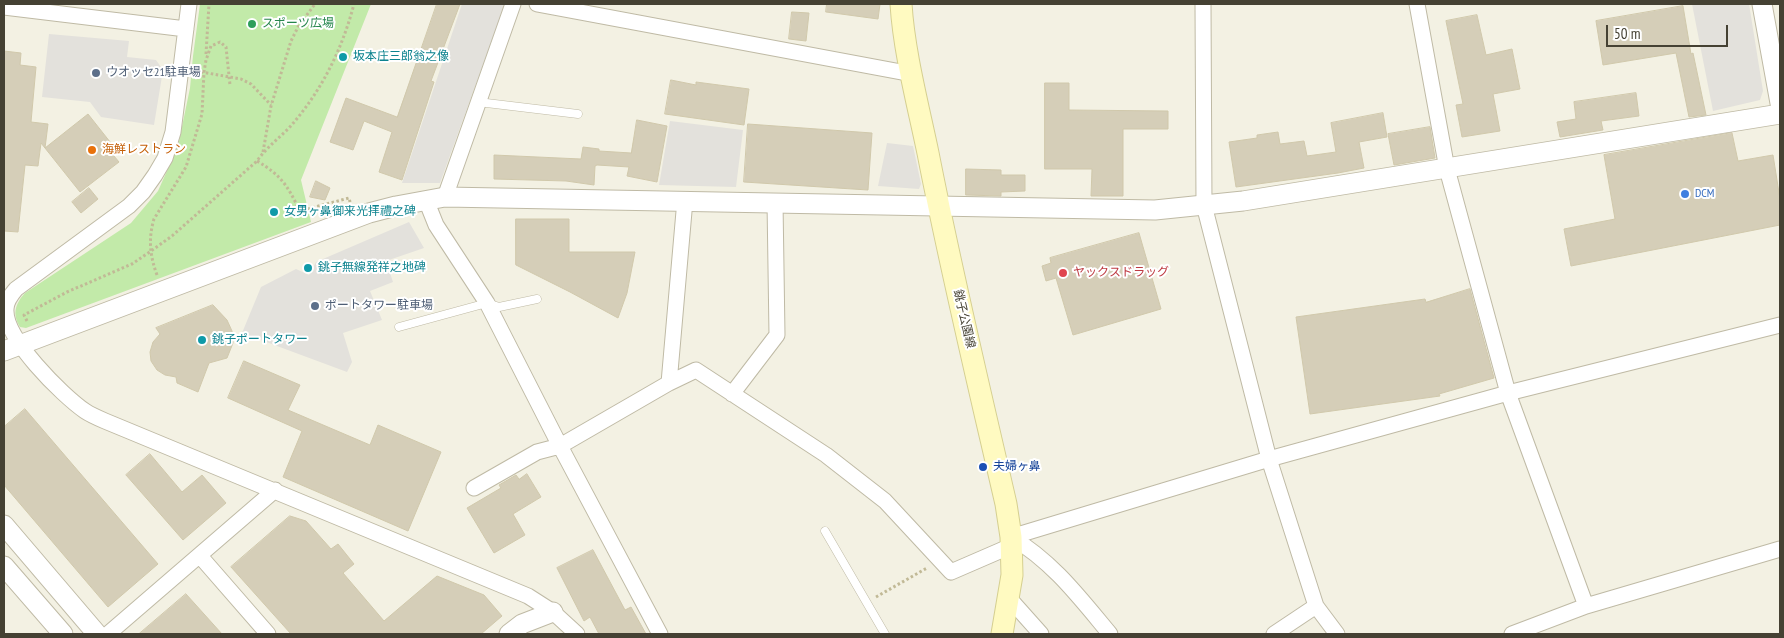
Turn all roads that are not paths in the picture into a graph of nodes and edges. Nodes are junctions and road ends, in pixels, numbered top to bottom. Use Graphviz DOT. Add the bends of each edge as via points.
graph roads {
  1 [pos="189,4"];
  2 [pos="512,4"];
  3 [pos="538,4"];
  4 [pos="901,4"];
  5 [pos="1203,4"];
  6 [pos="1418,4"];
  7 [pos="1762,4"];
  8 [pos="4,7"];
  9 [pos="186,29"];
  10 [pos="912,74"];
  11 [pos="478,102"];
  12 [pos="1780,104"];
  13 [pos="578,114"];
  14 [pos="1780,114"];
  15 [pos="1447,169"];
  16 [pos="445,197"];
  17 [pos="426,200"];
  18 [pos="685,200"];
  19 [pos="775,202"];
  20 [pos="938,205"];
  21 [pos="1204,205"];
  22 [pos="537,299"];
  23 [pos="487,303"];
  24 [pos="1780,324"];
  25 [pos="399,327"];
  26 [pos="12,348"];
  27 [pos="669,383"];
  28 [pos="1508,393"];
  29 [pos="732,394"];
  30 [pos="560,446"];
  31 [pos="1269,459"];
  32 [pos="474,488"];
  33 [pos="276,490"];
  34 [pos="4,525"];
  35 [pos="825,530"];
  36 [pos="1011,541"];
  37 [pos="1780,549"];
  38 [pos="200,556"];
  39 [pos="4,566"];
  40 [pos="1008,597"];
  41 [pos="1316,606"];
  42 [pos="1586,606"];
  43 [pos="553,612"];
  44 [pos="1528,631"];
  45 [pos="998,632"];
  46 [pos="62,634"];
  47 [pos="97,634"];
  48 [pos="108,634"];
  49 [pos="268,634"];
  50 [pos="510,634"];
  51 [pos="537,634"];
  52 [pos="577,634"];
  53 [pos="660,634"];
  54 [pos="885,634"];
  55 [pos="1041,634"];
  56 [pos="1110,634"];
  57 [pos="1274,634"];
  58 [pos="1337,634"];
  59 [pos="1512,634"];
  1 -- 9 [label="street"];
  2 -- 11 [label="street"];
  3 -- 10 [label="street"];
  4 -- 10 [label="main road, 銚子公園線"];
  5 -- 21 [label="street"];
  6 -- 15 [label="street"];
  7 -- 12 [label="street"];
  8 -- 9 [label="street"];
  9 -- 26 [label="street" via="173,132 165,158 143,192 129,206 16,289 8,299 6,309"];
  10 -- 20 [label="main road, 銚子公園線"];
  11 -- 13 [label="lane"];
  11 -- 16 [label="street"];
  14 -- 15 [label="street"];
  15 -- 21 [label="street"];
  15 -- 28 [label="street"];
  16 -- 17 [label="street"];
  16 -- 18 [label="street"];
  17 -- 23 [label="street" via="436,225"];
  17 -- 26 [label="street" via="369,213"];
  18 -- 19 [label="street"];
  18 -- 27 [label="street"];
  19 -- 20 [label="street"];
  19 -- 29 [label="street" via="776,334"];
  20 -- 21 [label="street" via="1155,210"];
  20 -- 36 [label="main road, 銚子公園線" via="1006,504"];
  21 -- 31 [label="street"];
  22 -- 23 [label="lane" via="499,307"];
  23 -- 25 [label="lane"];
  23 -- 30 [label="street"];
  24 -- 28 [label="street"];
  26 -- 33 [label="street" via="85,412"];
  27 -- 29 [label="street" via="696,370"];
  27 -- 30 [label="street"];
  28 -- 31 [label="street"];
  28 -- 42 [label="street"];
  29 -- 36 [label="street" via="826,455 877,495 951,572"];
  30 -- 32 [label="street" via="536,452"];
  30 -- 53 [label="street"];
  31 -- 36 [label="street"];
  31 -- 41 [label="street"];
  33 -- 38 [label="street"];
  33 -- 43 [label="street" via="528,596"];
  34 -- 47 [label="street"];
  35 -- 54 [label="lane"];
  36 -- 40 [label="main road, 銚子公園線" via="1012,575"];
  36 -- 56 [label="street" via="1033,550 1067,583"];
  37 -- 42 [label="street"];
  38 -- 48 [label="street"];
  38 -- 49 [label="street"];
  39 -- 46 [label="street"];
  40 -- 45 [label="main road, 銚子公園線"];
  40 -- 55 [label="street"];
  41 -- 57 [label="street"];
  41 -- 58 [label="street"];
  42 -- 44 [label="street"];
  43 -- 50 [label="street" via="522,624"];
  43 -- 51 [label="street"];
  43 -- 52 [label="street"];
  44 -- 59 [label="street"];
}
